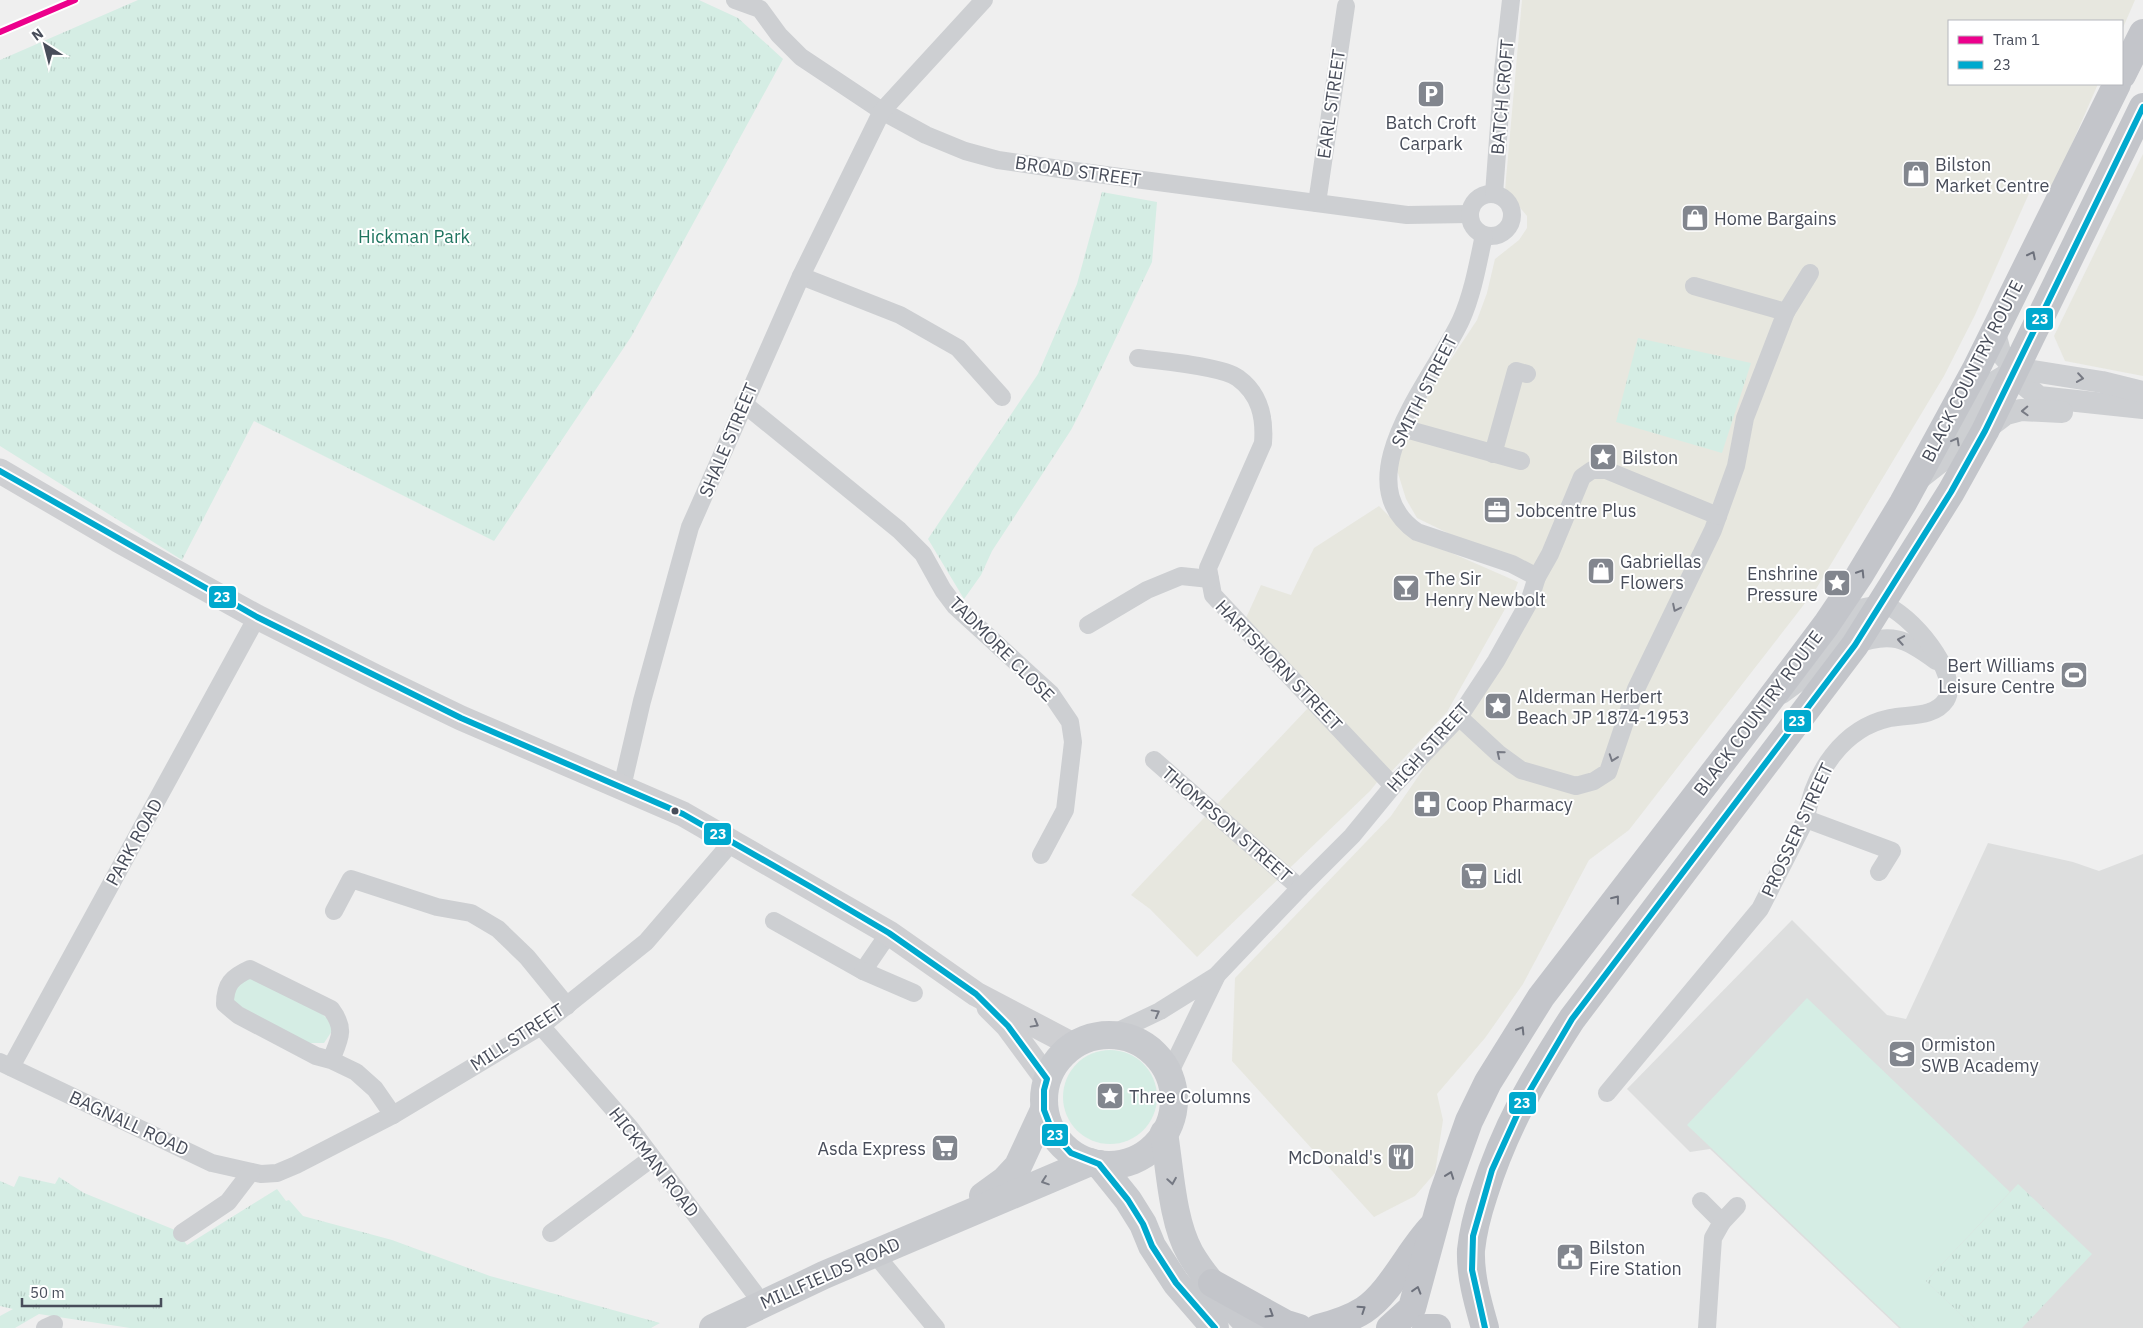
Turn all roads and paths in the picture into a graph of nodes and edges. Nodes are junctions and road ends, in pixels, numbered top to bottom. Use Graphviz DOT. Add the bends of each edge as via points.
graph roads {
  1 [pos="734,0"];
  2 [pos="984,0"];
  3 [pos="1511,0"];
  4 [pos="762,4"];
  5 [pos="1346,6"];
  6 [pos="2143,32"];
  7 [pos="2123,73"];
  8 [pos="2116,85"];
  9 [pos="2143,107"];
  10 [pos="882,111"];
  11 [pos="1494,194"];
  12 [pos="1317,203"];
  13 [pos="1470,214"];
  14 [pos="1484,235"];
  15 [pos="1810,273"];
  16 [pos="801,276"];
  17 [pos="1694,286"];
  18 [pos="1786,312"];
  19 [pos="1994,329"];
  20 [pos="1138,358"];
  21 [pos="2014,368"];
  22 [pos="1527,374"];
  23 [pos="2143,392"];
  24 [pos="1002,397"];
  25 [pos="743,403"];
  26 [pos="2143,408"];
  27 [pos="2143,417"];
  28 [pos="1402,428"];
  29 [pos="1985,431"];
  30 [pos="1493,454"];
  31 [pos="1521,461"];
  32 [pos="0,471"];
  33 [pos="1911,488"];
  34 [pos="1718,516"];
  35 [pos="1537,577"];
  36 [pos="1210,579"];
  37 [pos="1882,605"];
  38 [pos="257,617"];
  39 [pos="1088,625"];
  40 [pos="1855,645"];
  41 [pos="1810,658"];
  42 [pos="1940,664"];
  43 [pos="1460,717"];
  44 [pos="1154,760"];
  45 [pos="1393,786"];
  46 [pos="622,787"];
  47 [pos="1806,819"];
  48 [pos="732,842"];
  49 [pos="1041,855"];
  50 [pos="1879,872"];
  51 [pos="1300,888"];
  52 [pos="334,911"];
  53 [pos="774,921"];
  54 [pos="889,933"];
  55 [pos="863,971"];
  56 [pos="1216,976"];
  57 [pos="914,993"];
  58 [pos="976,994"];
  59 [pos="567,1006"];
  60 [pos="541,1026"];
  61 [pos="1112,1034"];
  62 [pos="1073,1045"];
  63 [pos="331,1060"];
  64 [pos="5,1065"];
  65 [pos="1168,1074"];
  66 [pos="1047,1079"];
  67 [pos="1607,1093"];
  68 [pos="1044,1110"];
  69 [pos="392,1115"];
  70 [pos="1164,1133"];
  71 [pos="652,1158"];
  72 [pos="1094,1163"];
  73 [pos="256,1173"];
  74 [pos="1701,1200"];
  75 [pos="1737,1206"];
  76 [pos="947,1222"];
  77 [pos="1436,1222"];
  78 [pos="1722,1222"];
  79 [pos="182,1233"];
  80 [pos="550,1233"];
  81 [pos="874,1253"];
  82 [pos="1212,1282"];
  83 [pos="762,1303"];
  84 [pos="713,1328"];
  85 [pos="936,1328"];
  86 [pos="1215,1328"];
  87 [pos="1256,1328"];
  88 [pos="1299,1328"];
  89 [pos="1318,1328"];
  90 [pos="1390,1328"];
  91 [pos="1426,1328"];
  92 [pos="1437,1328"];
  93 [pos="1485,1328"];
  94 [pos="1707,1328"];
  1 -- 4 [label="street, BROAD STREET"];
  2 -- 10 [label="street, SHALE STREET"];
  3 -- 11 [label="street, BATCH CROFT"];
  4 -- 10 [label="street, BROAD STREET" via="779,36 801,57"];
  5 -- 12 [label="street, EARL STREET"];
  6 -- 7 [label="highway"];
  19 -- 8 [label="highway, BLACK COUNTRY ROUTE, one-way"];
  9 -- 21 [label="highway, BLACK COUNTRY ROUTE" via="2041,320"];
  10 -- 12 [label="street, BROAD STREET" via="926,135 998,160"];
  10 -- 16 [label="street, SHALE STREET"];
  11 -- 13 [label="street" via="1481,196"];
  11 -- 14 [label="street" via="1510,205 1512,219 1502,233"];
  12 -- 13 [label="street, BROAD STREET" via="1407,215"];
  13 -- 14 [label="street" via="1474,227"];
  14 -- 28 [label="street, SMITH STREET" via="1472,291 1462,318"];
  15 -- 18 [label="street"];
  16 -- 24 [label="street" via="900,315 958,348"];
  16 -- 25 [label="street, SHALE STREET"];
  17 -- 18 [label="street"];
  18 -- 34 [label="street" via="1745,418 1736,466"];
  19 -- 21 [label="street" via="2000,352"];
  19 -- 33 [label="highway, BLACK COUNTRY ROUTE" via="1976,369"];
  20 -- 36 [label="street, HARTSHORN STREET" via="1237,377 1261,406 1265,422 1263,443 1208,568"];
  21 -- 23 [label="street, one-way"];
  21 -- 26 [label="street" via="2020,380 2039,397"];
  21 -- 29 [label="highway, BLACK COUNTRY ROUTE"];
  33 -- 21 [label="street, one-way" via="1944,462 1989,383"];
  22 -- 30 [label="street" via="1516,371"];
  25 -- 46 [label="street, SHALE STREET" via="690,526"];
  25 -- 49 [label="street, TADMORE CLOSE" via="899,530 923,554 955,606 1051,694 1070,722 1073,742 1065,810"];
  27 -- 29 [label="street, one-way" via="2021,410 2006,414"];
  28 -- 30 [label="street"];
  28 -- 35 [label="street, SMITH STREET" via="1388,471 1390,498 1403,520 1417,532 1512,564"];
  29 -- 37 [label="highway, BLACK COUNTRY ROUTE"];
  30 -- 31 [label="street"];
  32 -- 38 [label="main road"];
  41 -- 33 [label="highway, BLACK COUNTRY ROUTE, one-way"];
  34 -- 35 [label="street, HIGH STREET" via="1606,470 1592,470 1582,477"];
  34 -- 43 [label="street, one-way" via="1636,689 1608,772 1594,781 1576,786 1521,770"];
  35 -- 43 [label="street, HIGH STREET" via="1529,602"];
  36 -- 39 [label="street" via="1182,576 1147,590"];
  36 -- 45 [label="street, HARTSHORN STREET" via="1213,595 1227,612"];
  37 -- 40 [label="highway, BLACK COUNTRY ROUTE"];
  37 -- 41 [label="street" via="1854,610"];
  37 -- 42 [label="street" via="1897,611 1929,641"];
  38 -- 46 [label="main road" via="461,718"];
  38 -- 64 [label="street, PARK ROAD"];
  40 -- 41 [label="street" via="1824,661"];
  42 -- 40 [label="street, one-way" via="1901,639"];
  40 -- 93 [label="highway, BLACK COUNTRY ROUTE" via="1631,939 1572,1019 1530,1084 1511,1121 1476,1222 1471,1251 1476,1295"];
  77 -- 41 [label="highway, BLACK COUNTRY ROUTE, one-way" via="1469,1121 1488,1082 1536,1006 1762,710"];
  42 -- 47 [label="street, PROSSER STREET" via="1946,673 1949,692 1940,706 1925,714 1889,718 1855,733 1826,764 1812,792"];
  43 -- 45 [label="street, HIGH STREET"];
  44 -- 51 [label="street, THOMPSON STREET"];
  45 -- 51 [label="street, HIGH STREET" via="1352,836"];
  46 -- 48 [label="main road" via="683,814"];
  47 -- 50 [label="street" via="1892,851"];
  47 -- 67 [label="street, PROSSER STREET" via="1760,909"];
  48 -- 54 [label="main road"];
  48 -- 59 [label="street, MILL STREET" via="646,942"];
  51 -- 56 [label="street, HIGH STREET"];
  52 -- 59 [label="street" via="351,879 437,907 471,913 498,929 527,957"];
  53 -- 55 [label="street"];
  54 -- 55 [label="street"];
  54 -- 58 [label="main road"];
  55 -- 57 [label="street"];
  61 -- 56 [label="street, HIGH STREET, one-way" via="1160,1011"];
  56 -- 65 [label="street, HIGH STREET"];
  58 -- 62 [label="main road, one-way"];
  58 -- 66 [label="main road" via="1008,1026"];
  59 -- 60 [label="street, MILL STREET"];
  60 -- 69 [label="street, MILL STREET"];
  60 -- 71 [label="street, HICKMAN ROAD"];
  61 -- 62 [label="main road" via="1093,1036"];
  61 -- 65 [label="main road" via="1144,1044"];
  62 -- 66 [label="main road" via="1056,1062"];
  63 -- 63 [label="street" via="238,1015 225,1004 225,990 237,974 250,969 331,1009 340,1021 341,1038"];
  63 -- 69 [label="street" via="356,1072 375,1089"];
  64 -- 73 [label="street, BAGNALL ROAD" via="212,1163"];
  65 -- 70 [label="main road" via="1174,1102"];
  66 -- 68 [label="main road"];
  68 -- 72 [label="main road" via="1048,1125 1058,1140 1071,1153"];
  68 -- 76 [label="main road, MILLFIELDS ROAD" via="1018,1166 1006,1180"];
  69 -- 73 [label="street, MILL STREET" via="296,1165 277,1173"];
  70 -- 72 [label="main road" via="1138,1158 1118,1164"];
  70 -- 82 [label="main road, one-way" via="1179,1220 1189,1252"];
  71 -- 80 [label="street"];
  71 -- 83 [label="street, HICKMAN ROAD"];
  72 -- 76 [label="main road, MILLFIELDS ROAD, one-way"];
  72 -- 86 [label="main road" via="1128,1200 1176,1283"];
  73 -- 79 [label="street" via="228,1202"];
  74 -- 78 [label="street"];
  75 -- 78 [label="street"];
  76 -- 81 [label="main road, MILLFIELDS ROAD"];
  89 -- 77 [label="highway, one-way" via="1340,1322 1365,1309 1384,1290 1419,1240"];
  90 -- 77 [label="highway, BLACK COUNTRY ROUTE, one-way" via="1412,1308"];
  78 -- 94 [label="street" via="1713,1238"];
  81 -- 83 [label="main road, MILLFIELDS ROAD"];
  81 -- 85 [label="street"];
  82 -- 87 [label="main road" via="1248,1324"];
  82 -- 88 [label="highway, one-way" via="1286,1324"];
  83 -- 84 [label="main road, MILLFIELDS ROAD"];
  91 -- 92 [label="highway"];
}
